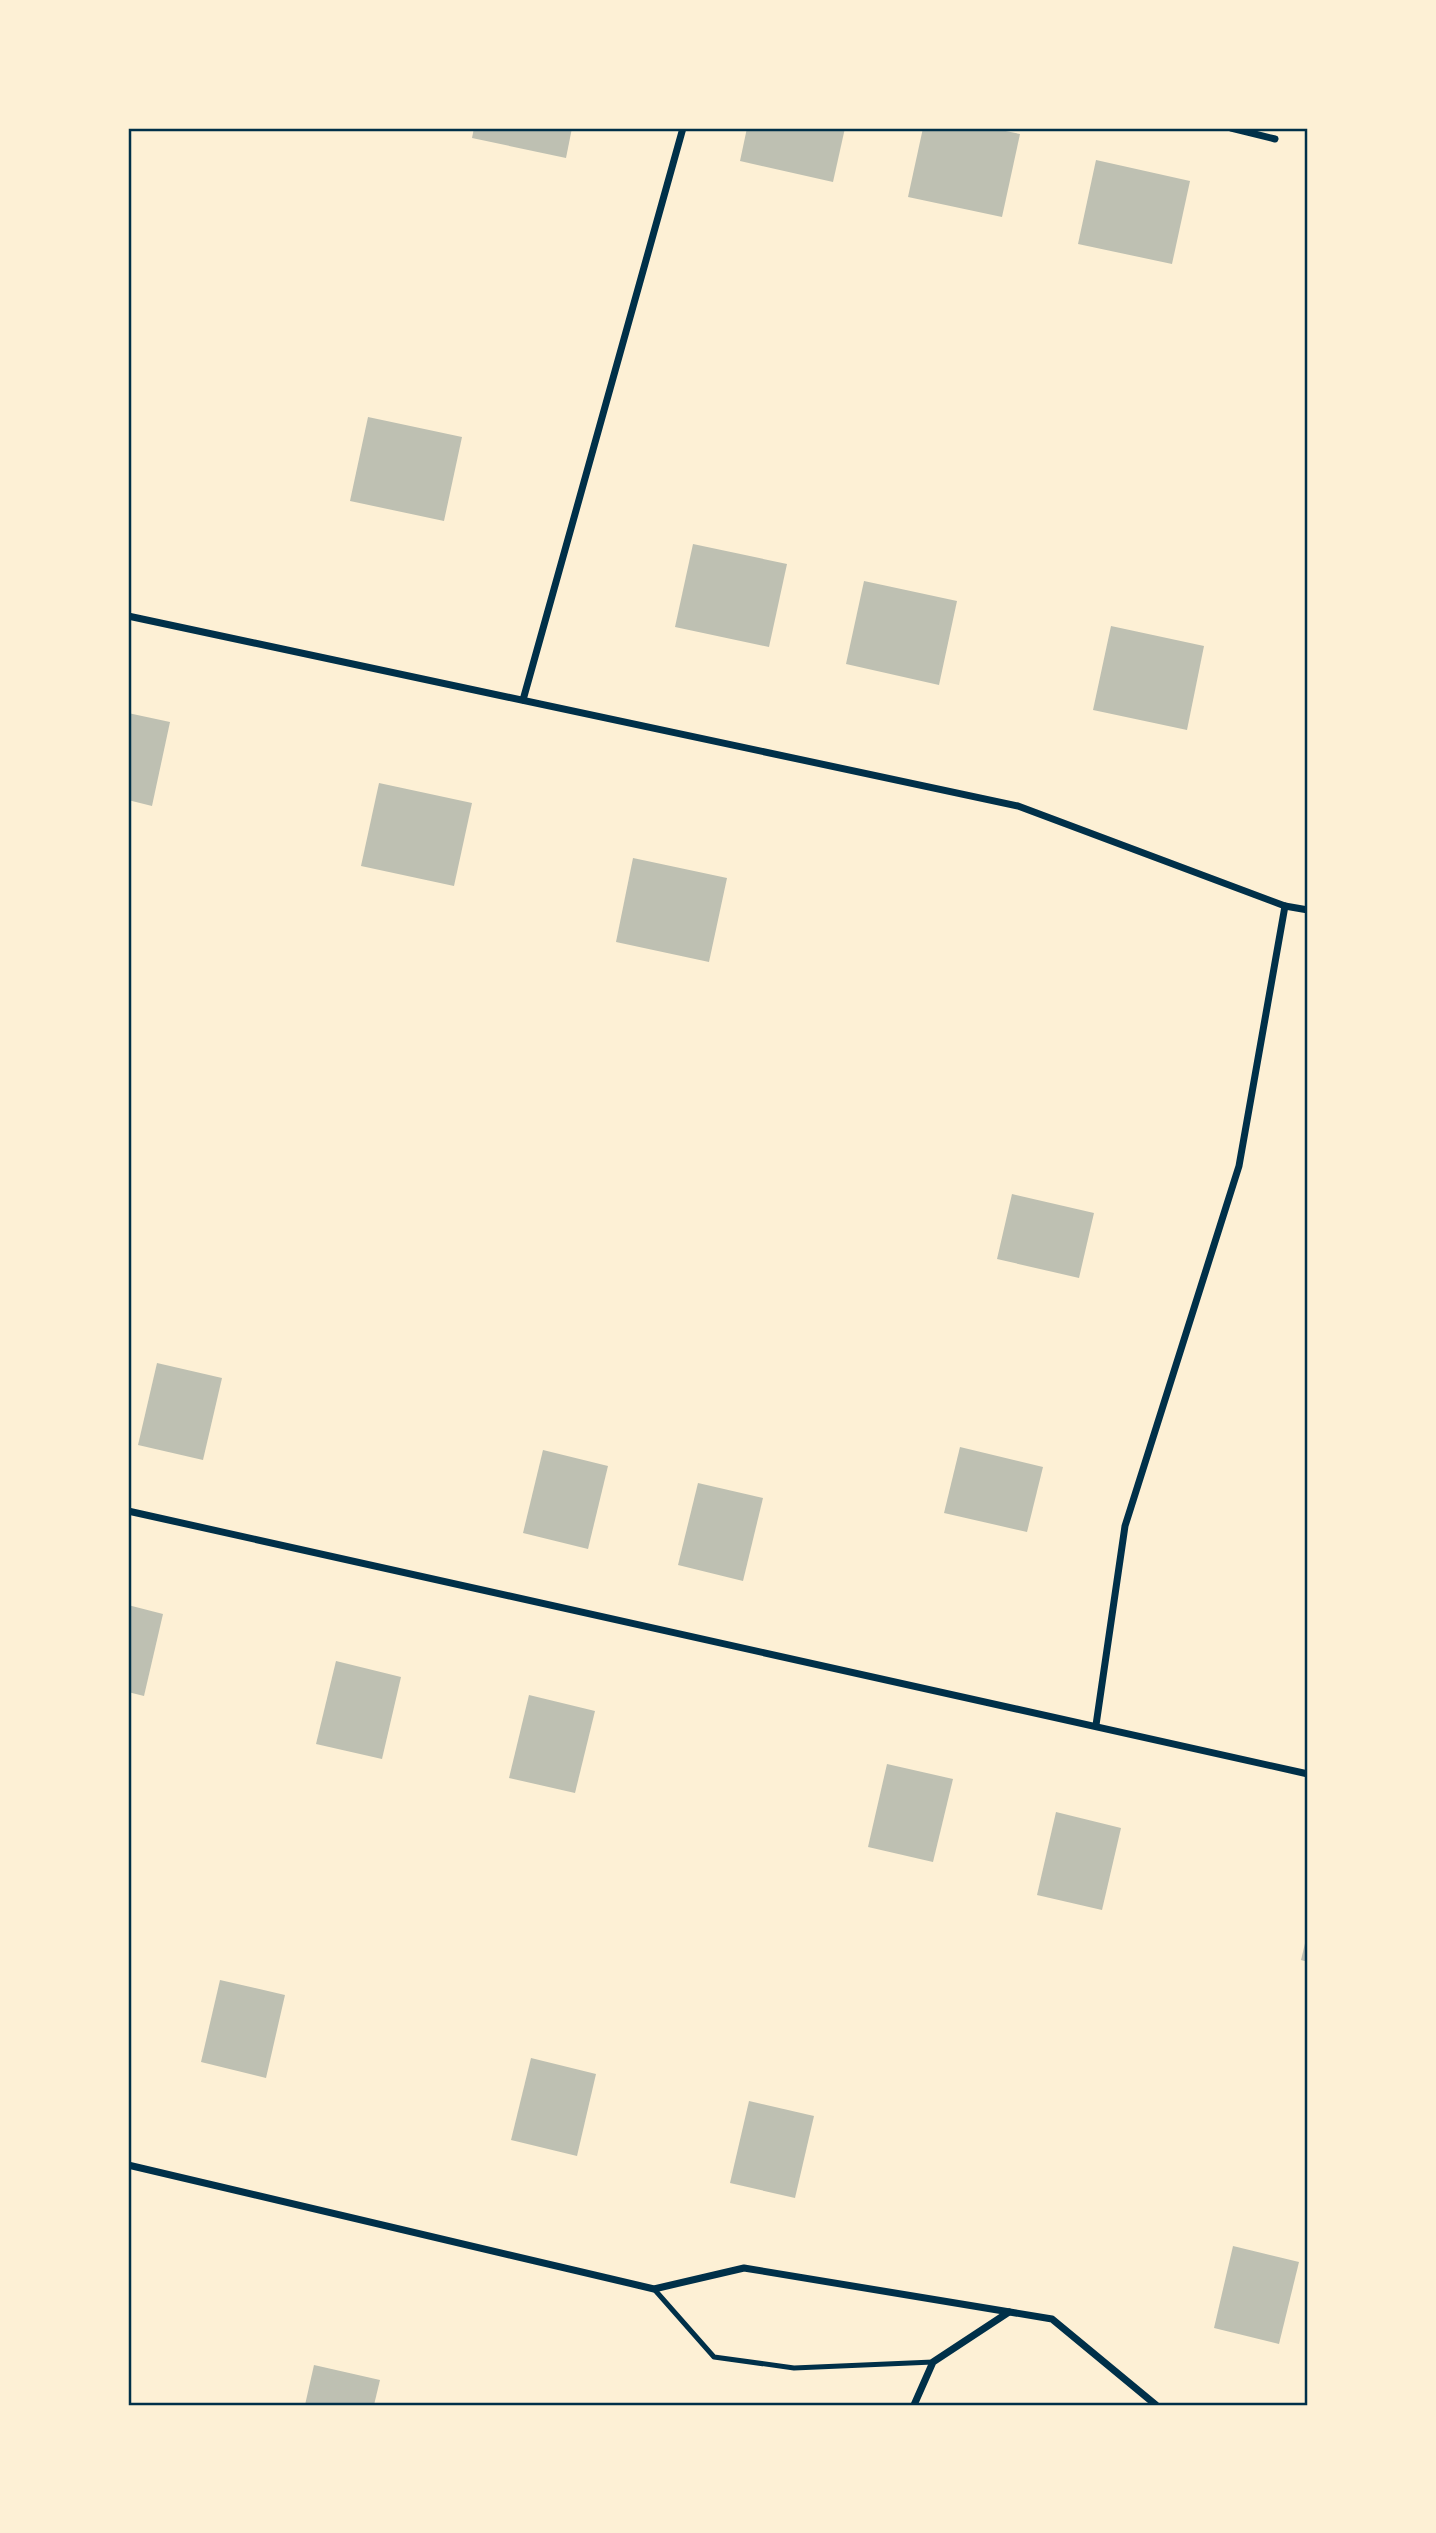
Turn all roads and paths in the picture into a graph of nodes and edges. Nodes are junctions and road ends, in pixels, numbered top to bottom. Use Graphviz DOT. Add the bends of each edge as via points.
graph roads {
  1 [pos="683,128"];
  2 [pos="1231,128"];
  3 [pos="1275,139"];
  4 [pos="128,616"];
  5 [pos="523,700"];
  6 [pos="1285,905"];
  7 [pos="1308,910"];
  8 [pos="128,1511"];
  9 [pos="1096,1725"];
  10 [pos="1308,1774"];
  11 [pos="128,2165"];
  12 [pos="654,2289"];
  13 [pos="1010,2311"];
  14 [pos="933,2362"];
  15 [pos="914,2405"];
  16 [pos="1156,2405"];
  1 -- 5 [label="street"];
  2 -- 3 [label="street"];
  4 -- 5 [label="street"];
  5 -- 6 [label="street" via="1018,806"];
  6 -- 7 [label="street"];
  6 -- 9 [label="street" via="1239,1166 1125,1526"];
  8 -- 9 [label="street"];
  9 -- 10 [label="street"];
  11 -- 12 [label="street"];
  12 -- 13 [label="street" via="744,2268"];
  12 -- 14 [label="lane" via="714,2357 794,2368"];
  13 -- 14 [label="street"];
  13 -- 16 [label="street" via="1052,2319"];
  14 -- 15 [label="street"];
}
